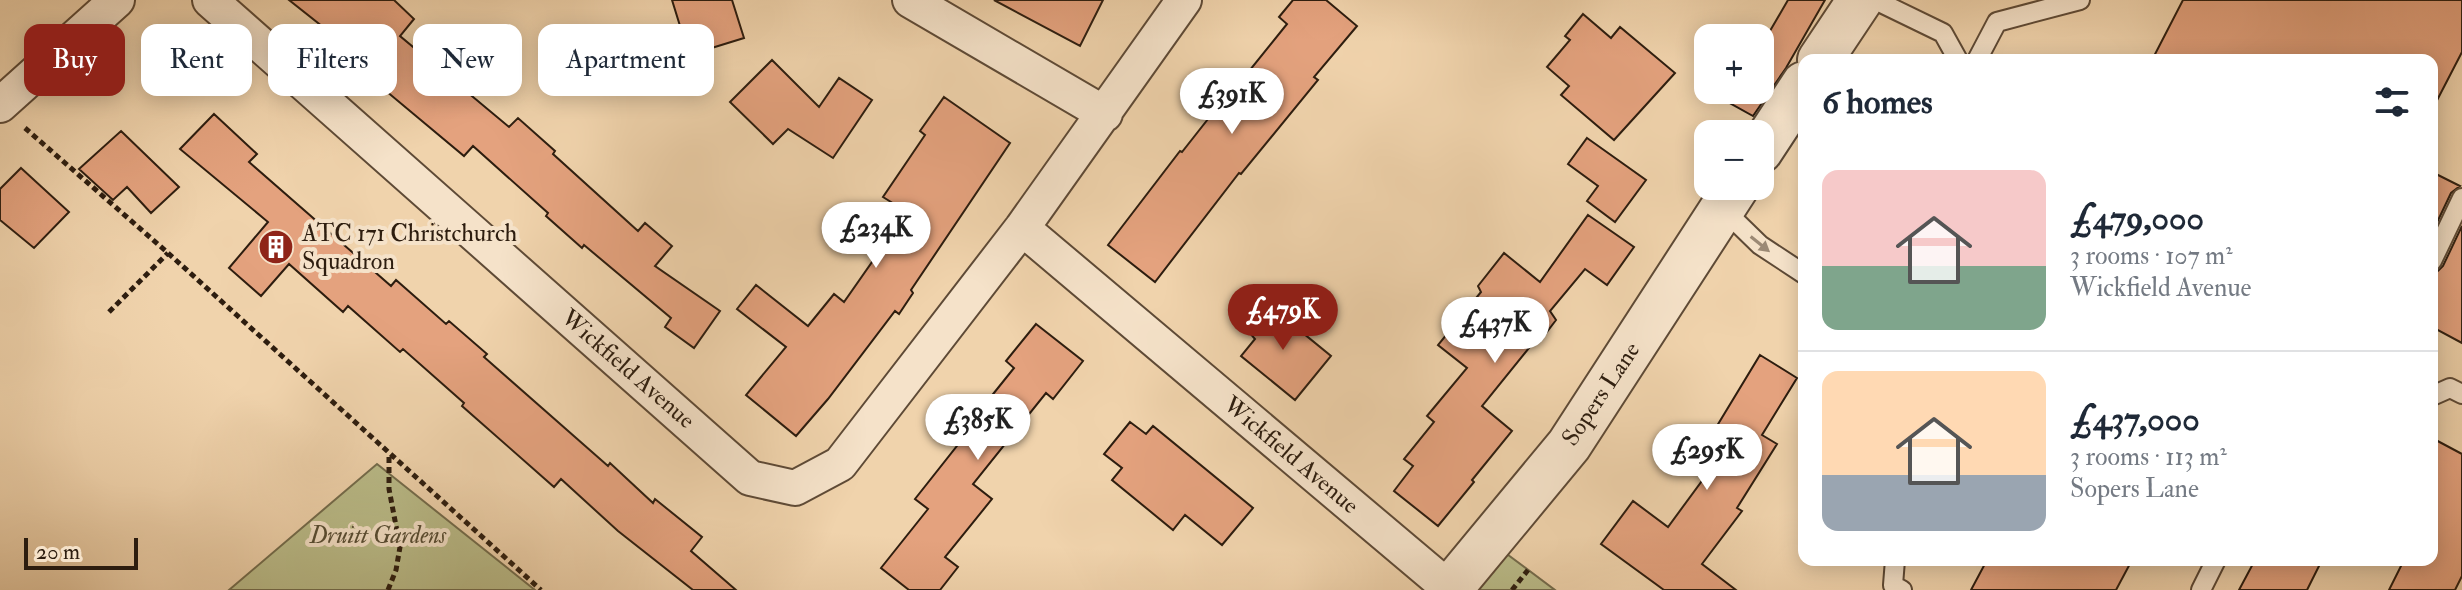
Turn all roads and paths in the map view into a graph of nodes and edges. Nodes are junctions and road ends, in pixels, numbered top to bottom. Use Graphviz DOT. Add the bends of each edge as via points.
graph roads {
  1 [pos="117,0"];
  2 [pos="210,0"];
  3 [pos="910,0"];
  4 [pos="1184,0"];
  5 [pos="1860,0"];
  6 [pos="1875,0"];
  7 [pos="2080,0"];
  8 [pos="1824,54"];
  9 [pos="1955,54"];
  10 [pos="1980,54"];
  11 [pos="1798,93"];
  12 [pos="1105,114"];
  13 [pos="12,116"];
  14 [pos="1774,130"];
  15 [pos="2462,198"];
  16 [pos="1727,200"];
  17 [pos="1731,200"];
  18 [pos="1022,228"];
  19 [pos="2438,248"];
  20 [pos="168,253"];
  21 [pos="1798,270"];
  22 [pos="109,312"];
  23 [pos="2438,393"];
  24 [pos="2462,394"];
  25 [pos="389,453"];
  26 [pos="1895,566"];
  27 [pos="2213,566"];
  28 [pos="1528,570"];
  29 [pos="1450,589"];
  30 [pos="388,590"];
  31 [pos="541,590"];
  32 [pos="1512,590"];
  33 [pos="1902,590"];
  34 [pos="2201,590"];
  1 -- 13 [label="street"];
  2 -- 18 [label="street, Wickfield Avenue" via="750,478 795,488 840,464"];
  3 -- 12 [label="street"];
  4 -- 12 [label="street, Wickfield Avenue"];
  5 -- 8 [label="street"];
  6 -- 9 [label="lane" via="1943,33"];
  7 -- 10 [label="lane" via="1997,22"];
  11 -- 14 [label="street"];
  12 -- 18 [label="street, Wickfield Avenue"];
  13 -- 20 [label="path"];
  15 -- 19 [label="lane"];
  16 -- 29 [label="street, Sopers Lane" via="1569,445"];
  17 -- 21 [label="lane, one-way" via="1760,245"];
  18 -- 29 [label="street, Wickfield Avenue"];
  20 -- 22 [label="path"];
  20 -- 25 [label="path"];
  23 -- 24 [label="lane" via="2450,388"];
  25 -- 30 [label="path" via="389,489 400,547"];
  25 -- 31 [label="path"];
  26 -- 33 [label="lane" via="1893,585"];
  27 -- 34 [label="lane"];
  28 -- 32 [label="path"];
}
